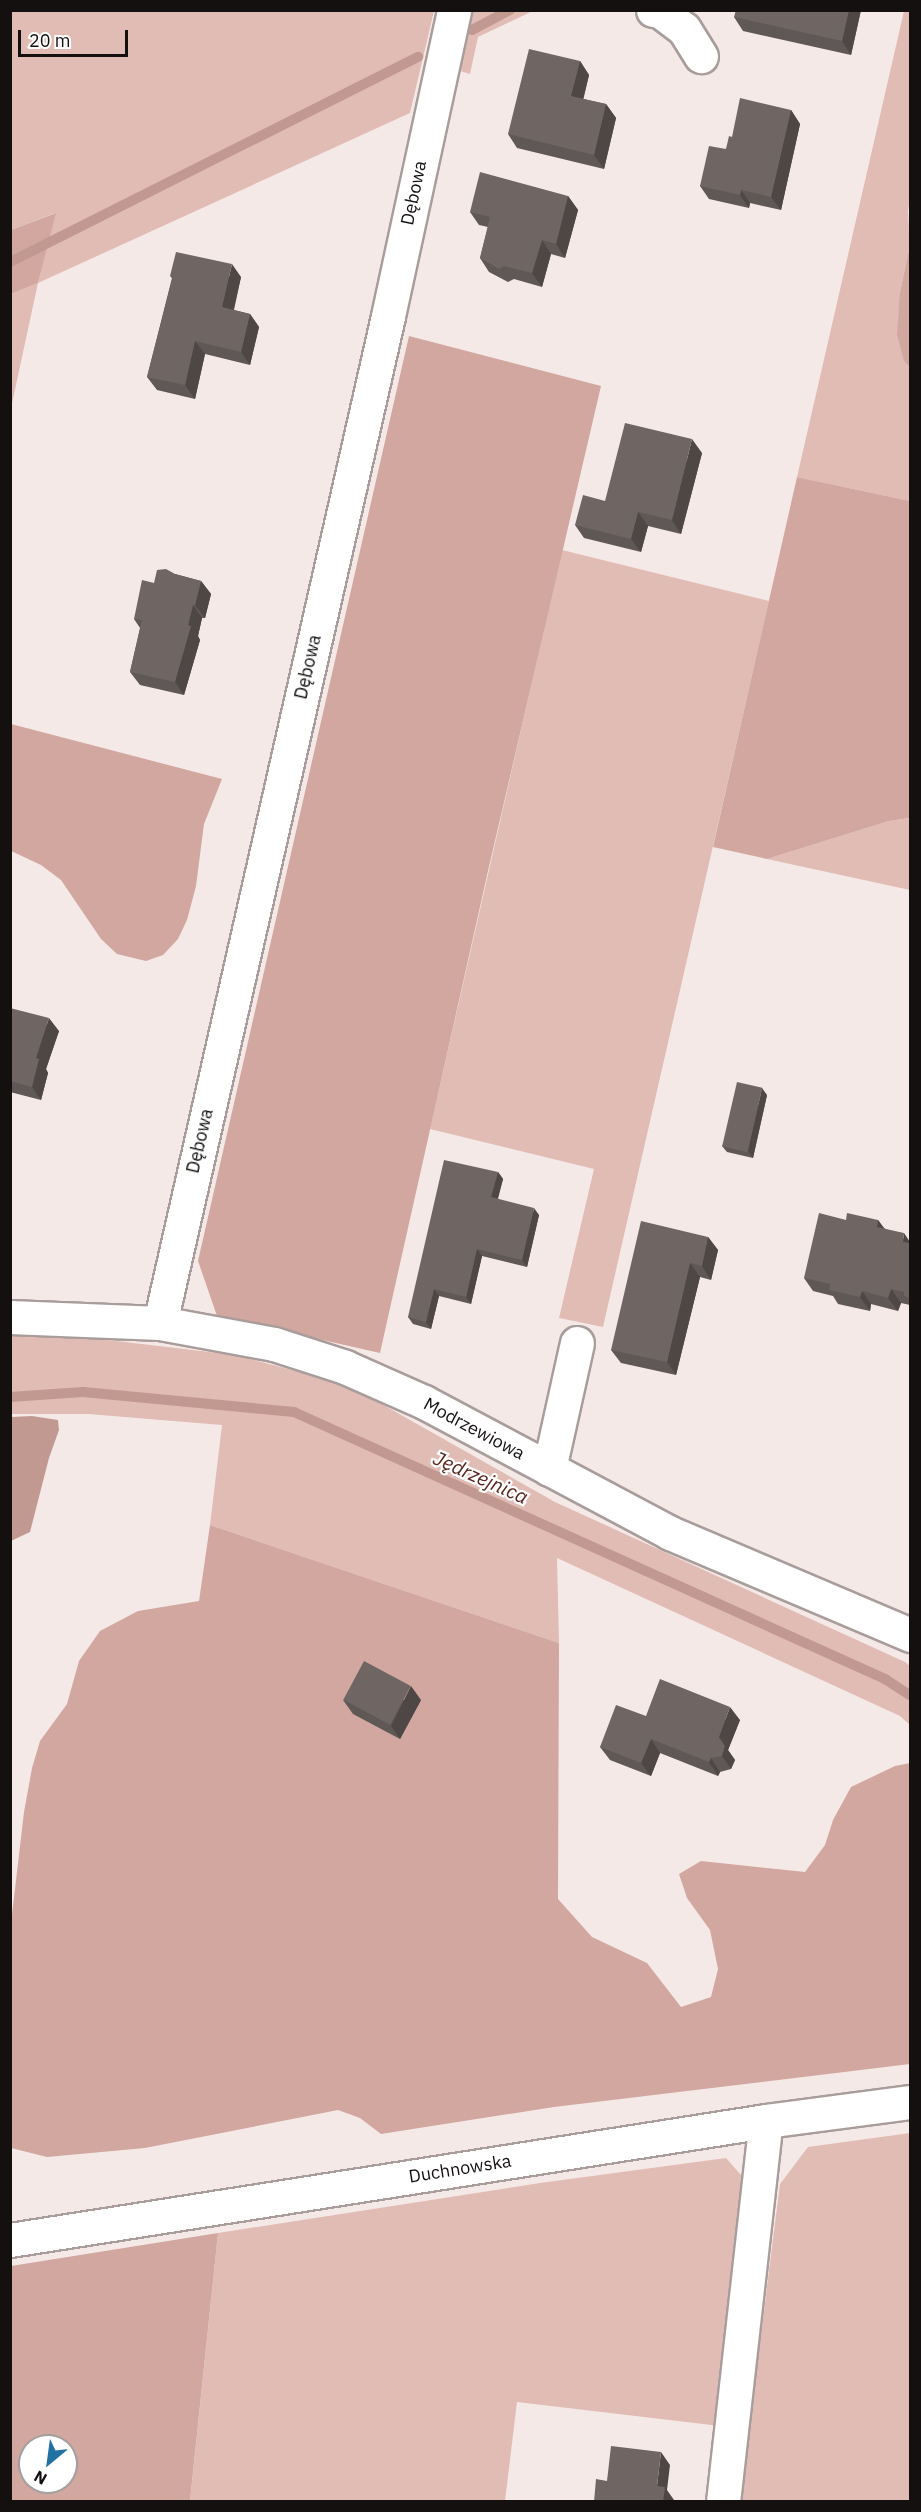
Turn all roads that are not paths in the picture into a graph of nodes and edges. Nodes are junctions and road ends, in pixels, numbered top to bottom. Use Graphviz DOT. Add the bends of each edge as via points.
graph roads {
  1 [pos="454,10"];
  2 [pos="653,10"];
  3 [pos="701,56"];
  4 [pos="10,1317"];
  5 [pos="160,1323"];
  6 [pos="577,1343"];
  7 [pos="549,1469"];
  8 [pos="910,1635"];
  9 [pos="910,2102"];
  10 [pos="766,2121"];
  11 [pos="10,2240"];
  12 [pos="723,2502"];
  1 -- 5 [label="street, Dębowa"];
  2 -- 3 [label="street" via="684,29"];
  4 -- 5 [label="street, Modrzewiowa"];
  5 -- 7 [label="street, Modrzewiowa" via="274,1344 345,1367 424,1402"];
  6 -- 7 [label="street"];
  7 -- 8 [label="street, Modrzewiowa" via="670,1533"];
  9 -- 10 [label="street, Duchnowska"];
  10 -- 11 [label="street, Duchnowska"];
  10 -- 12 [label="street"];
}
